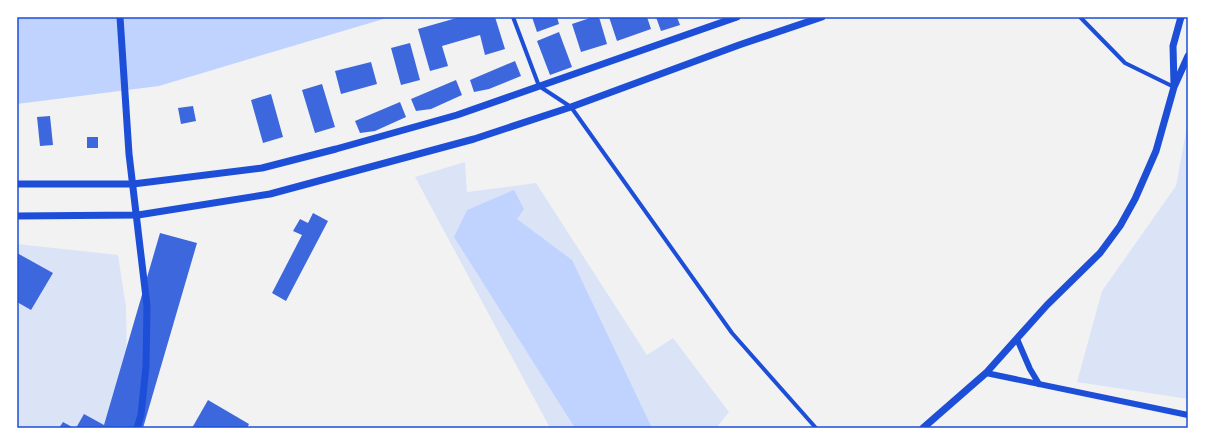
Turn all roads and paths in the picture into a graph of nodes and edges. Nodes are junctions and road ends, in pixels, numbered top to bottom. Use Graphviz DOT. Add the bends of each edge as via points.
graph roads {
  1 [pos="120,17"];
  2 [pos="513,17"];
  3 [pos="737,17"];
  4 [pos="822,17"];
  5 [pos="1080,17"];
  6 [pos="1181,17"];
  7 [pos="1188,56"];
  8 [pos="539,86"];
  9 [pos="1174,87"];
  10 [pos="571,107"];
  11 [pos="17,184"];
  12 [pos="133,184"];
  13 [pos="138,215"];
  14 [pos="17,216"];
  15 [pos="1017,339"];
  16 [pos="986,373"];
  17 [pos="1039,384"];
  18 [pos="1188,415"];
  19 [pos="137,428"];
  20 [pos="816,428"];
  21 [pos="923,428"];
  1 -- 12 [label="main road"];
  2 -- 8 [label="street"];
  3 -- 8 [label="main road"];
  4 -- 10 [label="main road"];
  5 -- 9 [label="street" via="1126,62"];
  6 -- 9 [label="main road" via="1173,46"];
  7 -- 9 [label="main road"];
  8 -- 10 [label="street"];
  8 -- 12 [label="main road" via="458,115 262,168"];
  9 -- 15 [label="main road" via="1156,151 1120,226 1100,253 1047,305"];
  10 -- 13 [label="main road" via="474,139 270,194"];
  10 -- 20 [label="street" via="732,333"];
  11 -- 12 [label="main road"];
  12 -- 13 [label="main road"];
  13 -- 14 [label="main road"];
  13 -- 19 [label="main road" via="147,306 142,415"];
  15 -- 16 [label="main road"];
  15 -- 17 [label="street"];
  16 -- 17 [label="street"];
  16 -- 21 [label="main road"];
  17 -- 18 [label="street"];
}
